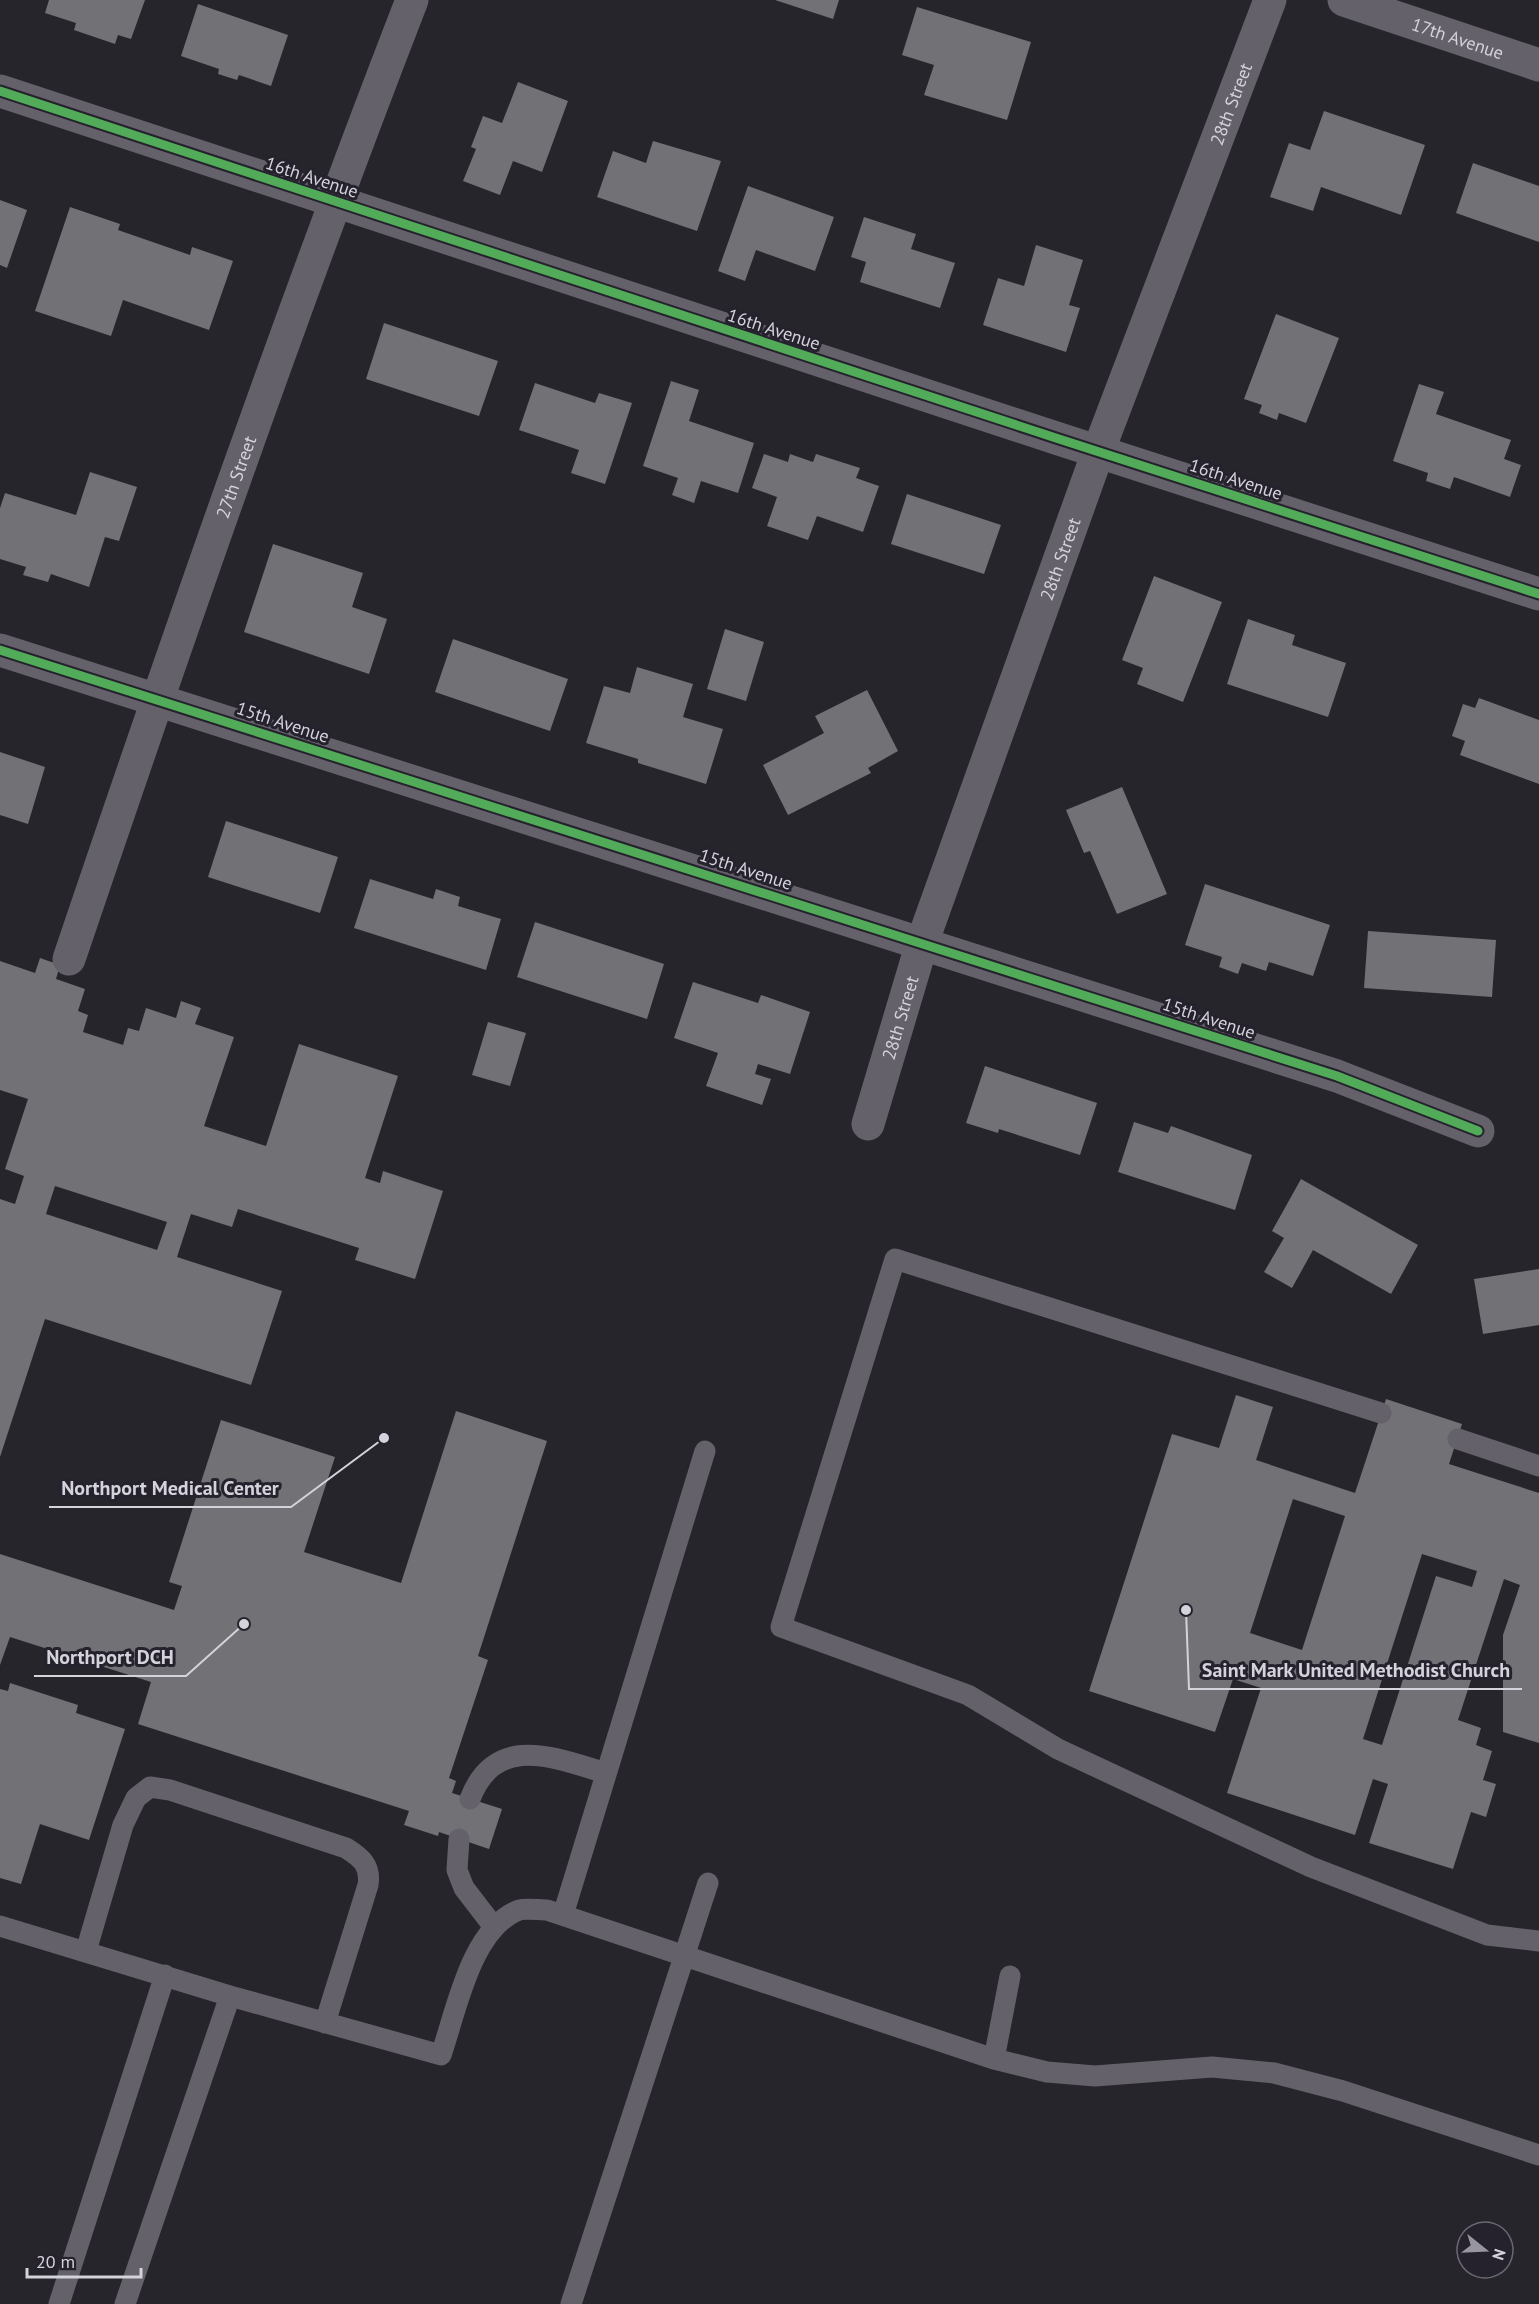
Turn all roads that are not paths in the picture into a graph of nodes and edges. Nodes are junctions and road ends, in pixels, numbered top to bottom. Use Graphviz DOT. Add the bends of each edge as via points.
graph roads {
  1 [pos="412,0"];
  2 [pos="1270,0"];
  3 [pos="1344,0"];
  4 [pos="1539,65"];
  5 [pos="0,91"];
  6 [pos="334,202"];
  7 [pos="1098,452"];
  8 [pos="1539,594"];
  9 [pos="0,650"];
  10 [pos="157,699"];
  11 [pos="922,943"];
  12 [pos="69,959"];
  13 [pos="868,1124"];
  14 [pos="1478,1131"];
  15 [pos="1381,1413"];
  16 [pos="1458,1439"];
  17 [pos="705,1451"];
  18 [pos="1539,1466"];
  19 [pos="606,1773"];
  20 [pos="470,1799"];
  21 [pos="459,1839"];
  22 [pos="708,1883"];
  23 [pos="563,1915"];
  24 [pos="0,1926"];
  25 [pos="494,1927"];
  26 [pos="1539,1941"];
  27 [pos="86,1951"];
  28 [pos="685,1956"];
  29 [pos="165,1975"];
  30 [pos="1010,1976"];
  31 [pos="230,1996"];
  32 [pos="325,2023"];
  33 [pos="994,2059"];
  34 [pos="1539,2156"];
  35 [pos="58,2304"];
  36 [pos="125,2304"];
  37 [pos="571,2304"];
  1 -- 6 [label="street, 27th Street"];
  2 -- 7 [label="street, 28th Street"];
  3 -- 4 [label="street, 17th Avenue"];
  5 -- 6 [label="street, 16th Avenue"];
  6 -- 7 [label="street, 16th Avenue"];
  6 -- 10 [label="street, 27th Street"];
  7 -- 8 [label="street, 16th Avenue"];
  7 -- 11 [label="street, 28th Street"];
  9 -- 10 [label="street, 15th Avenue"];
  10 -- 11 [label="street, 15th Avenue"];
  10 -- 12 [label="street, 27th Street"];
  11 -- 13 [label="street, 28th Street"];
  11 -- 14 [label="street, 15th Avenue" via="1337,1076"];
  15 -- 26 [label="lane" via="895,1259 781,1627 968,1695 1058,1749 1311,1867 1487,1935"];
  16 -- 18 [label="lane"];
  17 -- 19 [label="lane"];
  19 -- 20 [label="lane" via="544,1755 507,1756 486,1771"];
  19 -- 23 [label="lane"];
  21 -- 25 [label="lane" via="457,1870 464,1888"];
  22 -- 28 [label="lane"];
  23 -- 25 [label="lane" via="547,1910 519,1910"];
  23 -- 28 [label="lane"];
  24 -- 27 [label="lane"];
  25 -- 32 [label="lane" via="480,1945 441,2055"];
  27 -- 29 [label="lane"];
  27 -- 32 [label="lane" via="123,1825 136,1798 150,1787 170,1790 346,1848 363,1859 370,1874 368,1885"];
  28 -- 33 [label="lane"];
  28 -- 37 [label="lane"];
  29 -- 31 [label="lane"];
  29 -- 35 [label="lane"];
  30 -- 33 [label="lane"];
  31 -- 32 [label="lane"];
  31 -- 36 [label="lane"];
  33 -- 34 [label="lane" via="1047,2072 1095,2076 1212,2067 1274,2073 1343,2091"];
}
